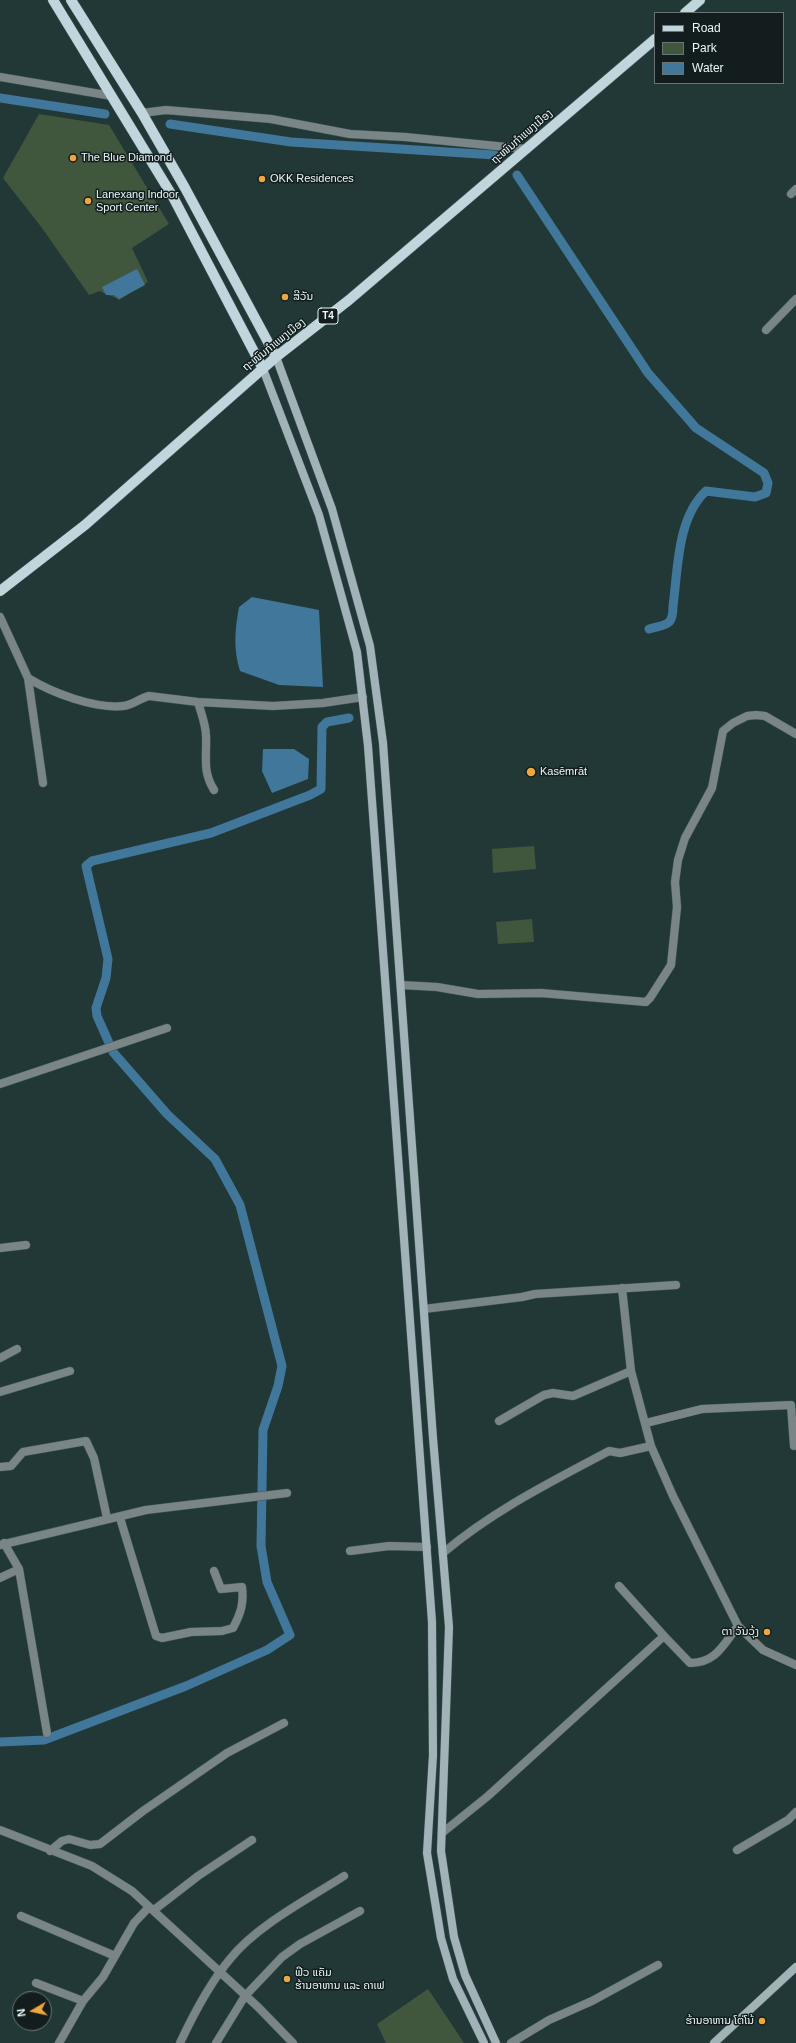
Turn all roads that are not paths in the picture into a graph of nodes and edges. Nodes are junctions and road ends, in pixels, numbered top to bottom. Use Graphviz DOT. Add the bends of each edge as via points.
graph roads {
  1 [pos="53,0"];
  2 [pos="72,0"];
  3 [pos="700,0"];
  4 [pos="686,12"];
  5 [pos="654,40"];
  6 [pos="0,77"];
  7 [pos="112,96"];
  8 [pos="142,113"];
  9 [pos="527,149"];
  10 [pos="796,299"];
  11 [pos="766,330"];
  12 [pos="276,358"];
  13 [pos="263,369"];
  14 [pos="0,591"];
  15 [pos="0,617"];
  16 [pos="28,678"];
  17 [pos="363,697"];
  18 [pos="198,702"];
  19 [pos="796,734"];
  20 [pos="43,783"];
  21 [pos="214,790"];
  22 [pos="389,834"];
  23 [pos="374,836"];
  24 [pos="401,985"];
  25 [pos="167,1028"];
  26 [pos="0,1084"];
  27 [pos="26,1245"];
  28 [pos="0,1248"];
  29 [pos="676,1285"];
  30 [pos="622,1288"];
  31 [pos="424,1309"];
  32 [pos="17,1349"];
  33 [pos="0,1358"];
  34 [pos="70,1371"];
  35 [pos="631,1371"];
  36 [pos="0,1392"];
  37 [pos="499,1421"];
  38 [pos="646,1423"];
  39 [pos="651,1446"];
  40 [pos="794,1446"];
  41 [pos="0,1467"];
  42 [pos="288,1493"];
  43 [pos="106,1518"];
  44 [pos="120,1518"];
  45 [pos="2,1544"];
  46 [pos="427,1547"];
  47 [pos="350,1551"];
  48 [pos="443,1553"];
  49 [pos="19,1570"];
  50 [pos="214,1571"];
  51 [pos="0,1578"];
  52 [pos="619,1586"];
  53 [pos="738,1626"];
  54 [pos="664,1636"];
  55 [pos="796,1665"];
  56 [pos="284,1723"];
  57 [pos="47,1733"];
  58 [pos="796,1812"];
  59 [pos="0,1830"];
  60 [pos="442,1833"];
  61 [pos="252,1840"];
  62 [pos="737,1850"];
  63 [pos="50,1851"];
  64 [pos="344,1876"];
  65 [pos="151,1908"];
  66 [pos="360,1911"];
  67 [pos="21,1916"];
  68 [pos="115,1956"];
  69 [pos="658,1965"];
  70 [pos="796,1967"];
  71 [pos="221,1972"];
  72 [pos="36,1983"];
  73 [pos="245,1996"];
  74 [pos="83,2001"];
  75 [pos="59,2043"];
  76 [pos="180,2043"];
  77 [pos="216,2043"];
  78 [pos="293,2043"];
  79 [pos="484,2043"];
  80 [pos="496,2043"];
  81 [pos="511,2043"];
  82 [pos="714,2043"];
  1 -- 7 [label="main road"];
  2 -- 8 [label="main road"];
  3 -- 4 [label="main road"];
  5 -- 9 [label="main road, ຖະໜົນກຳແພງເມືອງ / T4"];
  6 -- 7 [label="street"];
  7 -- 13 [label="main road" via="173,197"];
  8 -- 9 [label="street" via="166,110 271,120 350,134"];
  8 -- 12 [label="main road"];
  9 -- 12 [label="main road, ຖະໜົນກຳແພງເມືອງ / T4" via="349,300"];
  10 -- 11 [label="street"];
  12 -- 13 [label="main road, ຖະໜົນກຳແພງເມືອງ / T4"];
  12 -- 22 [label="street" via="332,509 370,646 383,744"];
  13 -- 14 [label="main road, ຖະໜົນກຳແພງເມືອງ / T4" via="85,525"];
  13 -- 17 [label="street" via="319,515 357,652"];
  15 -- 16 [label="street"];
  16 -- 18 [label="street" via="43,687 96,704 123,706 149,696"];
  16 -- 20 [label="street"];
  17 -- 18 [label="street" via="273,706"];
  17 -- 23 [label="street"];
  18 -- 21 [label="street" via="206,734 204,762 209,782"];
  19 -- 24 [label="street" via="765,716 756,714 746,716 723,731 712,788 685,838 678,860 675,882 677,907 671,965 646,1002 541,993 478,994 437,987"];
  22 -- 23 [label="street"];
  22 -- 24 [label="street"];
  23 -- 46 [label="street"];
  24 -- 31 [label="street"];
  25 -- 26 [label="street"];
  27 -- 28 [label="street"];
  29 -- 30 [label="street"];
  30 -- 31 [label="street" via="535,1294"];
  30 -- 35 [label="street"];
  31 -- 48 [label="street"];
  32 -- 33 [label="street"];
  34 -- 36 [label="street"];
  35 -- 37 [label="street" via="573,1396 553,1393 544,1395"];
  35 -- 38 [label="street"];
  38 -- 39 [label="street"];
  38 -- 40 [label="street" via="702,1409 791,1405"];
  39 -- 48 [label="street" via="620,1453 609,1451 531,1492 479,1524"];
  39 -- 53 [label="street"];
  41 -- 43 [label="street" via="11,1466 23,1452 86,1441 94,1458"];
  42 -- 44 [label="street" via="168,1506"];
  43 -- 44 [label="street"];
  43 -- 45 [label="street"];
  44 -- 50 [label="street" via="156,1636 162,1638 233,1628 244,1600 242,1587 221,1589"];
  45 -- 49 [label="street"];
  46 -- 47 [label="street" via="389,1546"];
  46 -- 79 [label="street" via="432,1622 433,1755 427,1852 441,1938 453,1979"];
  48 -- 60 [label="street" via="449,1627"];
  49 -- 51 [label="street"];
  49 -- 57 [label="street"];
  52 -- 54 [label="street"];
  53 -- 54 [label="street" via="714,1658 702,1663 690,1663"];
  53 -- 55 [label="street" via="763,1650"];
  54 -- 60 [label="street" via="488,1796"];
  56 -- 63 [label="street" via="227,1753 100,1844 90,1845 69,1839"];
  58 -- 62 [label="street" via="788,1820"];
  59 -- 63 [label="street"];
  60 -- 80 [label="street" via="442,1851 454,1936 465,1975"];
  61 -- 65 [label="street"];
  63 -- 65 [label="street" via="92,1866 132,1891"];
  64 -- 71 [label="street" via="261,1929 230,1958"];
  65 -- 68 [label="street" via="134,1923"];
  65 -- 71 [label="street"];
  66 -- 73 [label="street" via="300,1944 282,1957"];
  67 -- 68 [label="street"];
  68 -- 74 [label="street" via="103,1977"];
  69 -- 81 [label="street" via="592,2001 549,2020"];
  70 -- 82 [label="street"];
  71 -- 73 [label="street"];
  71 -- 76 [label="street" via="195,2010"];
  72 -- 74 [label="street"];
  73 -- 77 [label="street"];
  73 -- 78 [label="street"];
  74 -- 75 [label="street"];
}
